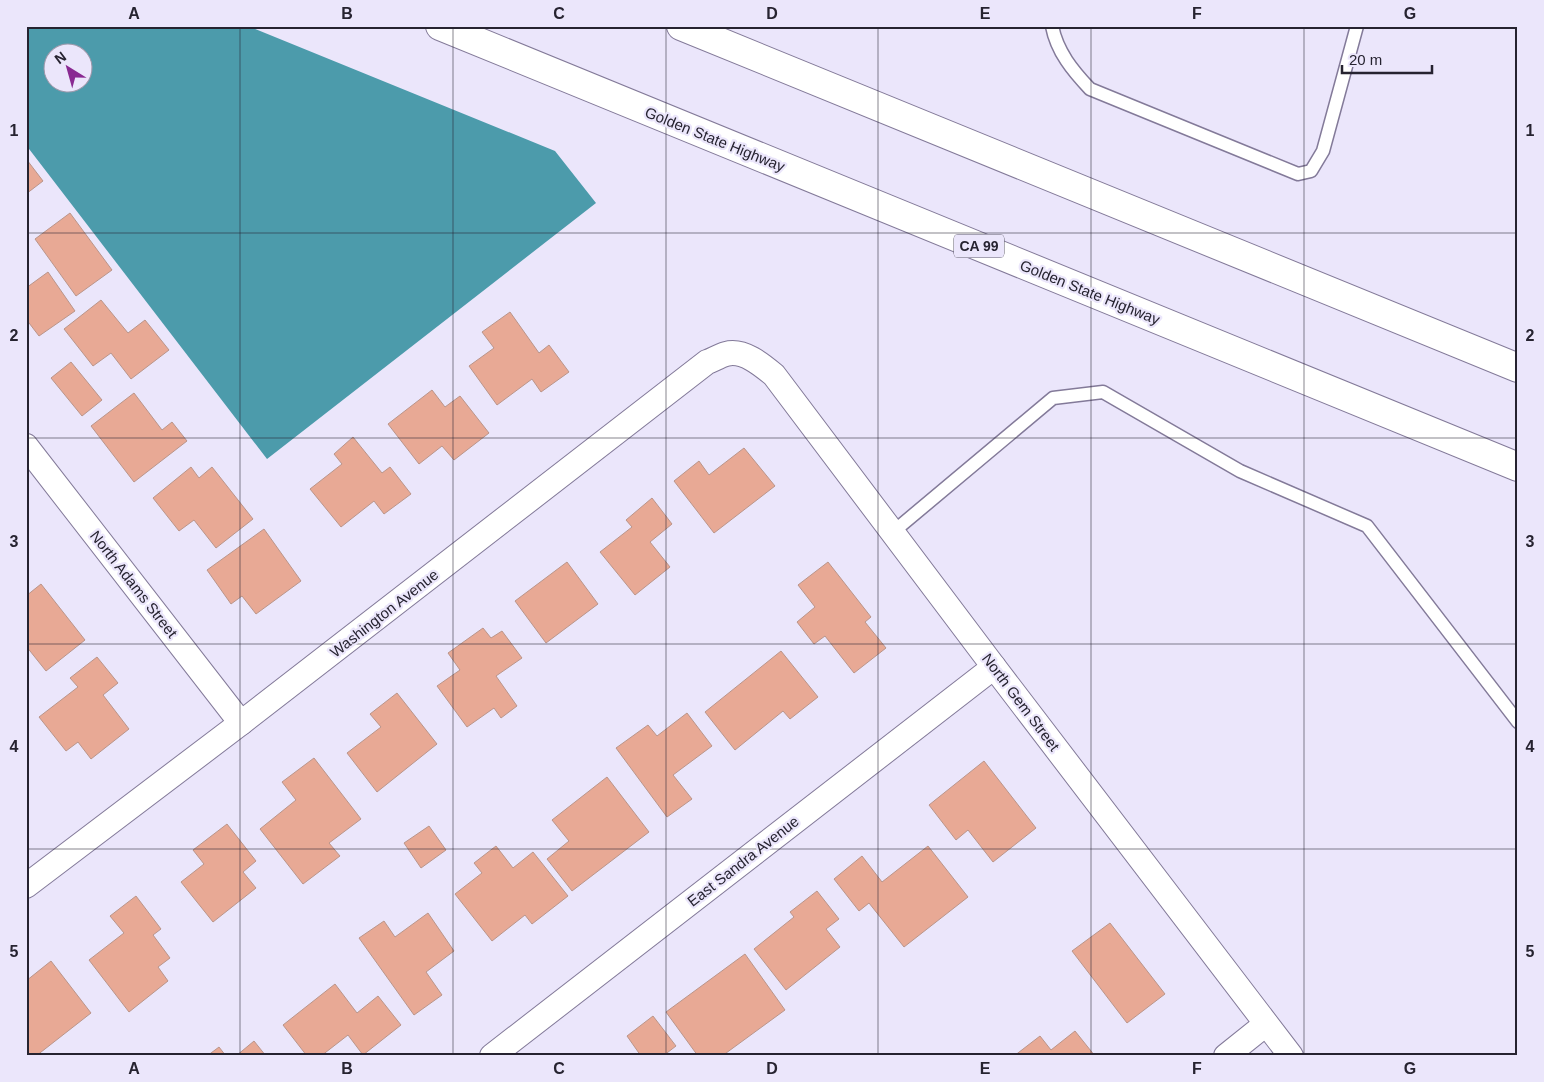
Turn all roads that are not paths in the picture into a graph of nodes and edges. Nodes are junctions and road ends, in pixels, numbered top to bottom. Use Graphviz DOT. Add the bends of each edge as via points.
graph roads {
  1 [pos="440,26"];
  2 [pos="681,26"];
  3 [pos="1052,26"];
  4 [pos="1357,26"];
  5 [pos="746,356"];
  6 [pos="1518,368"];
  7 [pos="26,446"];
  8 [pos="1518,467"];
  9 [pos="893,532"];
  10 [pos="994,667"];
  11 [pos="1518,722"];
  12 [pos="241,723"];
  13 [pos="26,886"];
  14 [pos="1266,1024"];
  15 [pos="492,1056"];
  16 [pos="1226,1056"];
  17 [pos="1291,1056"];
  1 -- 8 [label="highway, Golden State Highway / CA 99"];
  2 -- 6 [label="highway"];
  3 -- 4 [label="lane" via="1055,40 1072,70 1090,89 1298,174 1311,171 1323,151"];
  5 -- 9 [label="street, North Gem Street" via="774,375"];
  5 -- 12 [label="street, Washington Avenue" via="728,353 708,362"];
  7 -- 12 [label="street, North Adams Street"];
  9 -- 10 [label="street, North Gem Street"];
  9 -- 11 [label="lane" via="1052,398 1103,392 1240,471 1367,526"];
  10 -- 14 [label="street, North Gem Street"];
  10 -- 15 [label="street, East Sandra Avenue"];
  12 -- 13 [label="street, Washington Avenue"];
  14 -- 16 [label="street"];
  14 -- 17 [label="street, North Gem Street"];
}
